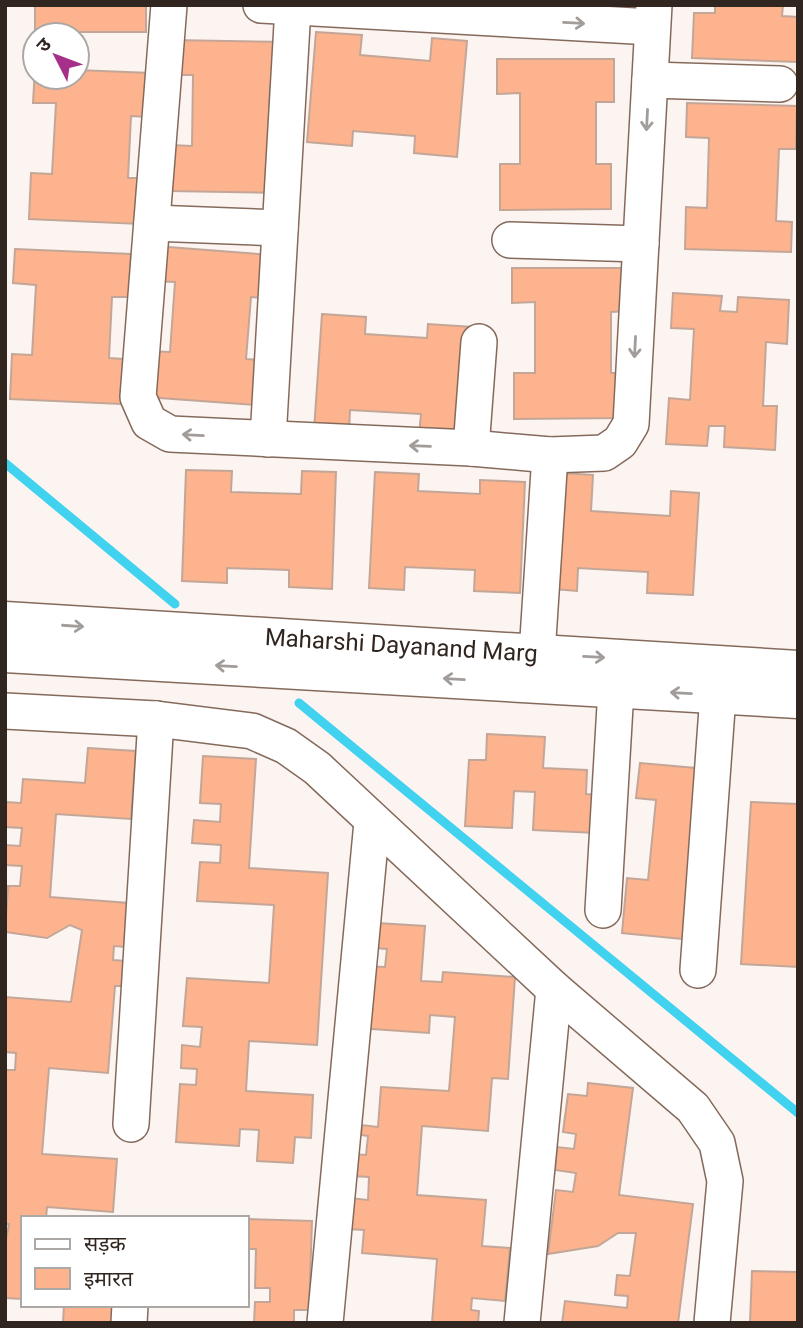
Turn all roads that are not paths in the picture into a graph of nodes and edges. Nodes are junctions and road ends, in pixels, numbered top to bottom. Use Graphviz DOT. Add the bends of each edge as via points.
graph roads {
  1 [pos="169,5"];
  2 [pos="277,6"];
  3 [pos="333,7"];
  4 [pos="524,13"];
  5 [pos="653,16"];
  6 [pos="650,80"];
  7 [pos="780,84"];
  8 [pos="152,223"];
  9 [pos="280,228"];
  10 [pos="509,240"];
  11 [pos="641,244"];
  12 [pos="479,342"];
  13 [pos="268,439"];
  14 [pos="471,448"];
  15 [pos="550,455"];
  16 [pos="5,621"];
  17 [pos="5,653"];
  18 [pos="537,654"];
  19 [pos="798,670"];
  20 [pos="616,689"];
  21 [pos="718,695"];
  22 [pos="798,699"];
  23 [pos="5,711"];
  24 [pos="156,719"];
  25 [pos="372,822"];
  26 [pos="603,910"];
  27 [pos="698,970"];
  28 [pos="554,989"];
  29 [pos="131,1124"];
  30 [pos="325,1323"];
  31 [pos="522,1323"];
  32 [pos="712,1323"];
  1 -- 8 [label="street"];
  2 -- 3 [label="street"];
  2 -- 9 [label="street"];
  3 -- 4 [label="street"];
  4 -- 5 [label="street, one-way"];
  5 -- 6 [label="street"];
  6 -- 7 [label="street"];
  6 -- 11 [label="street, one-way"];
  8 -- 9 [label="street"];
  13 -- 8 [label="street, one-way" via="170,434 149,422 138,397"];
  9 -- 13 [label="street"];
  10 -- 11 [label="street"];
  11 -- 15 [label="street, one-way" via="631,424 620,442 604,453"];
  12 -- 14 [label="street"];
  14 -- 13 [label="street, one-way"];
  14 -- 15 [label="street"];
  15 -- 18 [label="street"];
  16 -- 18 [label="street, Maharshi Dayanand Marg, one-way"];
  20 -- 17 [label="street, Maharshi Dayanand Marg, one-way"];
  18 -- 19 [label="street, Maharshi Dayanand Marg, one-way"];
  21 -- 20 [label="street, Maharshi Dayanand Marg, one-way"];
  20 -- 26 [label="street"];
  21 -- 22 [label="street, Maharshi Dayanand Marg"];
  21 -- 27 [label="street"];
  23 -- 24 [label="street"];
  24 -- 25 [label="street" via="252,731 286,746 317,768"];
  24 -- 29 [label="street"];
  25 -- 28 [label="street"];
  25 -- 30 [label="street"];
  28 -- 31 [label="street"];
  28 -- 32 [label="street" via="693,1108 717,1143 725,1181"];
}
